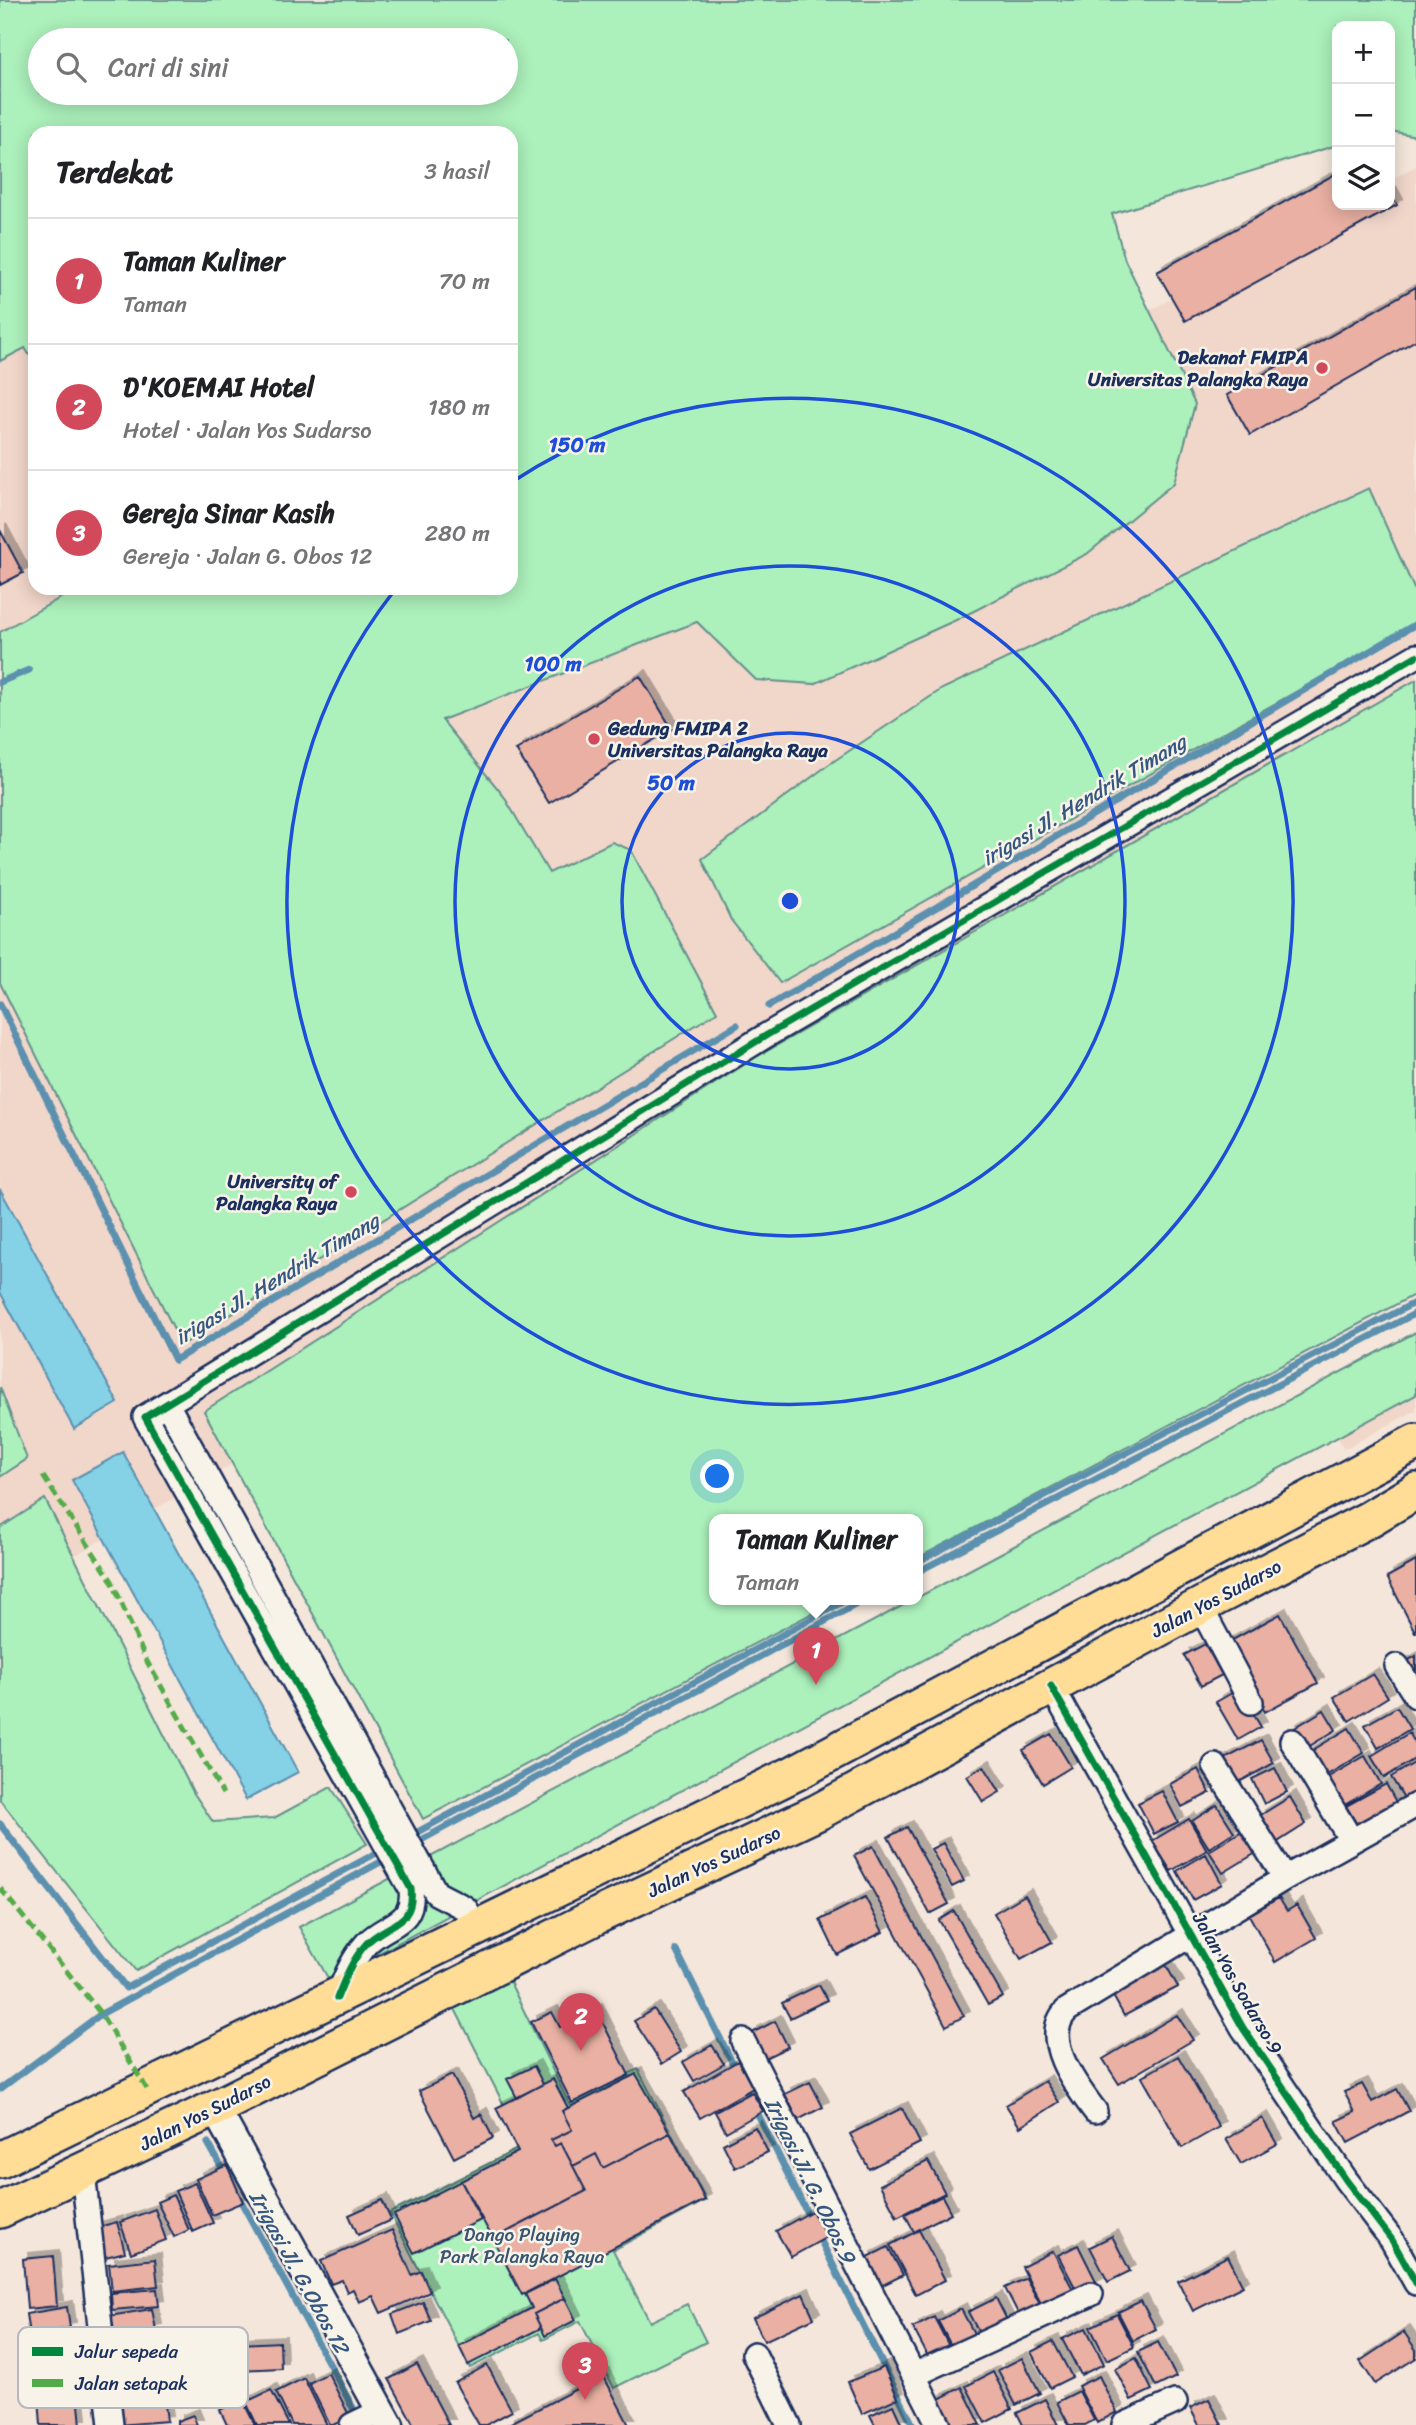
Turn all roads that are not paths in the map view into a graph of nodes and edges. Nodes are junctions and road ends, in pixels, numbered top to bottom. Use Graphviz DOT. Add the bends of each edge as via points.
graph roads {
  1 [pos="1416,656"];
  2 [pos="167,1404"];
  3 [pos="1416,1442"];
  4 [pos="1416,1490"];
  5 [pos="1200,1606"];
  6 [pos="1398,1666"];
  7 [pos="1051,1686"];
  8 [pos="1416,1696"];
  9 [pos="1251,1702"];
  10 [pos="1292,1741"];
  11 [pos="1215,1766"];
  12 [pos="1416,1805"];
  13 [pos="1351,1840"];
  14 [pos="1285,1878"];
  15 [pos="478,1927"];
  16 [pos="1192,1936"];
  17 [pos="337,1997"];
  18 [pos="743,2040"];
  19 [pos="215,2108"];
  20 [pos="1094,2111"];
  21 [pos="0,2160"];
  22 [pos="83,2172"];
  23 [pos="0,2210"];
  24 [pos="1416,2283"];
  25 [pos="1091,2294"];
  26 [pos="100,2327"];
  27 [pos="754,2354"];
  28 [pos="914,2375"];
  29 [pos="1175,2402"];
  30 [pos="385,2418"];
  31 [pos="352,2425"];
  32 [pos="789,2425"];
  33 [pos="939,2425"];
  34 [pos="1124,2425"];
  1 -- 2 [label="street" via="767,1035"];
  2 -- 15 [label="street" via="436,1893 465,1909"];
  2 -- 17 [label="street" via="145,1417 411,1889 412,1905 405,1917 367,1943 349,1968"];
  3 -- 15 [label="main road" via="795,1773"];
  4 -- 5 [label="main road, Jalan Yos Sudarso"];
  5 -- 7 [label="main road, Jalan Yos Sudarso"];
  5 -- 9 [label="street"];
  6 -- 8 [label="street"];
  7 -- 16 [label="street, Jalan Yos Sodarso 9"];
  7 -- 19 [label="main road, Jalan Yos Sudarso" via="818,1812 597,1916"];
  10 -- 13 [label="street"];
  11 -- 14 [label="street"];
  12 -- 13 [label="street"];
  13 -- 14 [label="street"];
  14 -- 16 [label="street"];
  15 -- 17 [label="main road"];
  16 -- 20 [label="street" via="1061,2016 1060,2050"];
  16 -- 24 [label="street, Jalan Yos Sodarso 9" via="1243,2028"];
  17 -- 21 [label="main road"];
  18 -- 28 [label="street"];
  19 -- 22 [label="main road, Jalan Yos Sudarso"];
  19 -- 30 [label="street"];
  22 -- 23 [label="main road, Jalan Yos Sudarso"];
  22 -- 26 [label="street"];
  25 -- 28 [label="street"];
  27 -- 32 [label="street"];
  28 -- 33 [label="street"];
  29 -- 34 [label="street"];
  30 -- 31 [label="street"];
}
